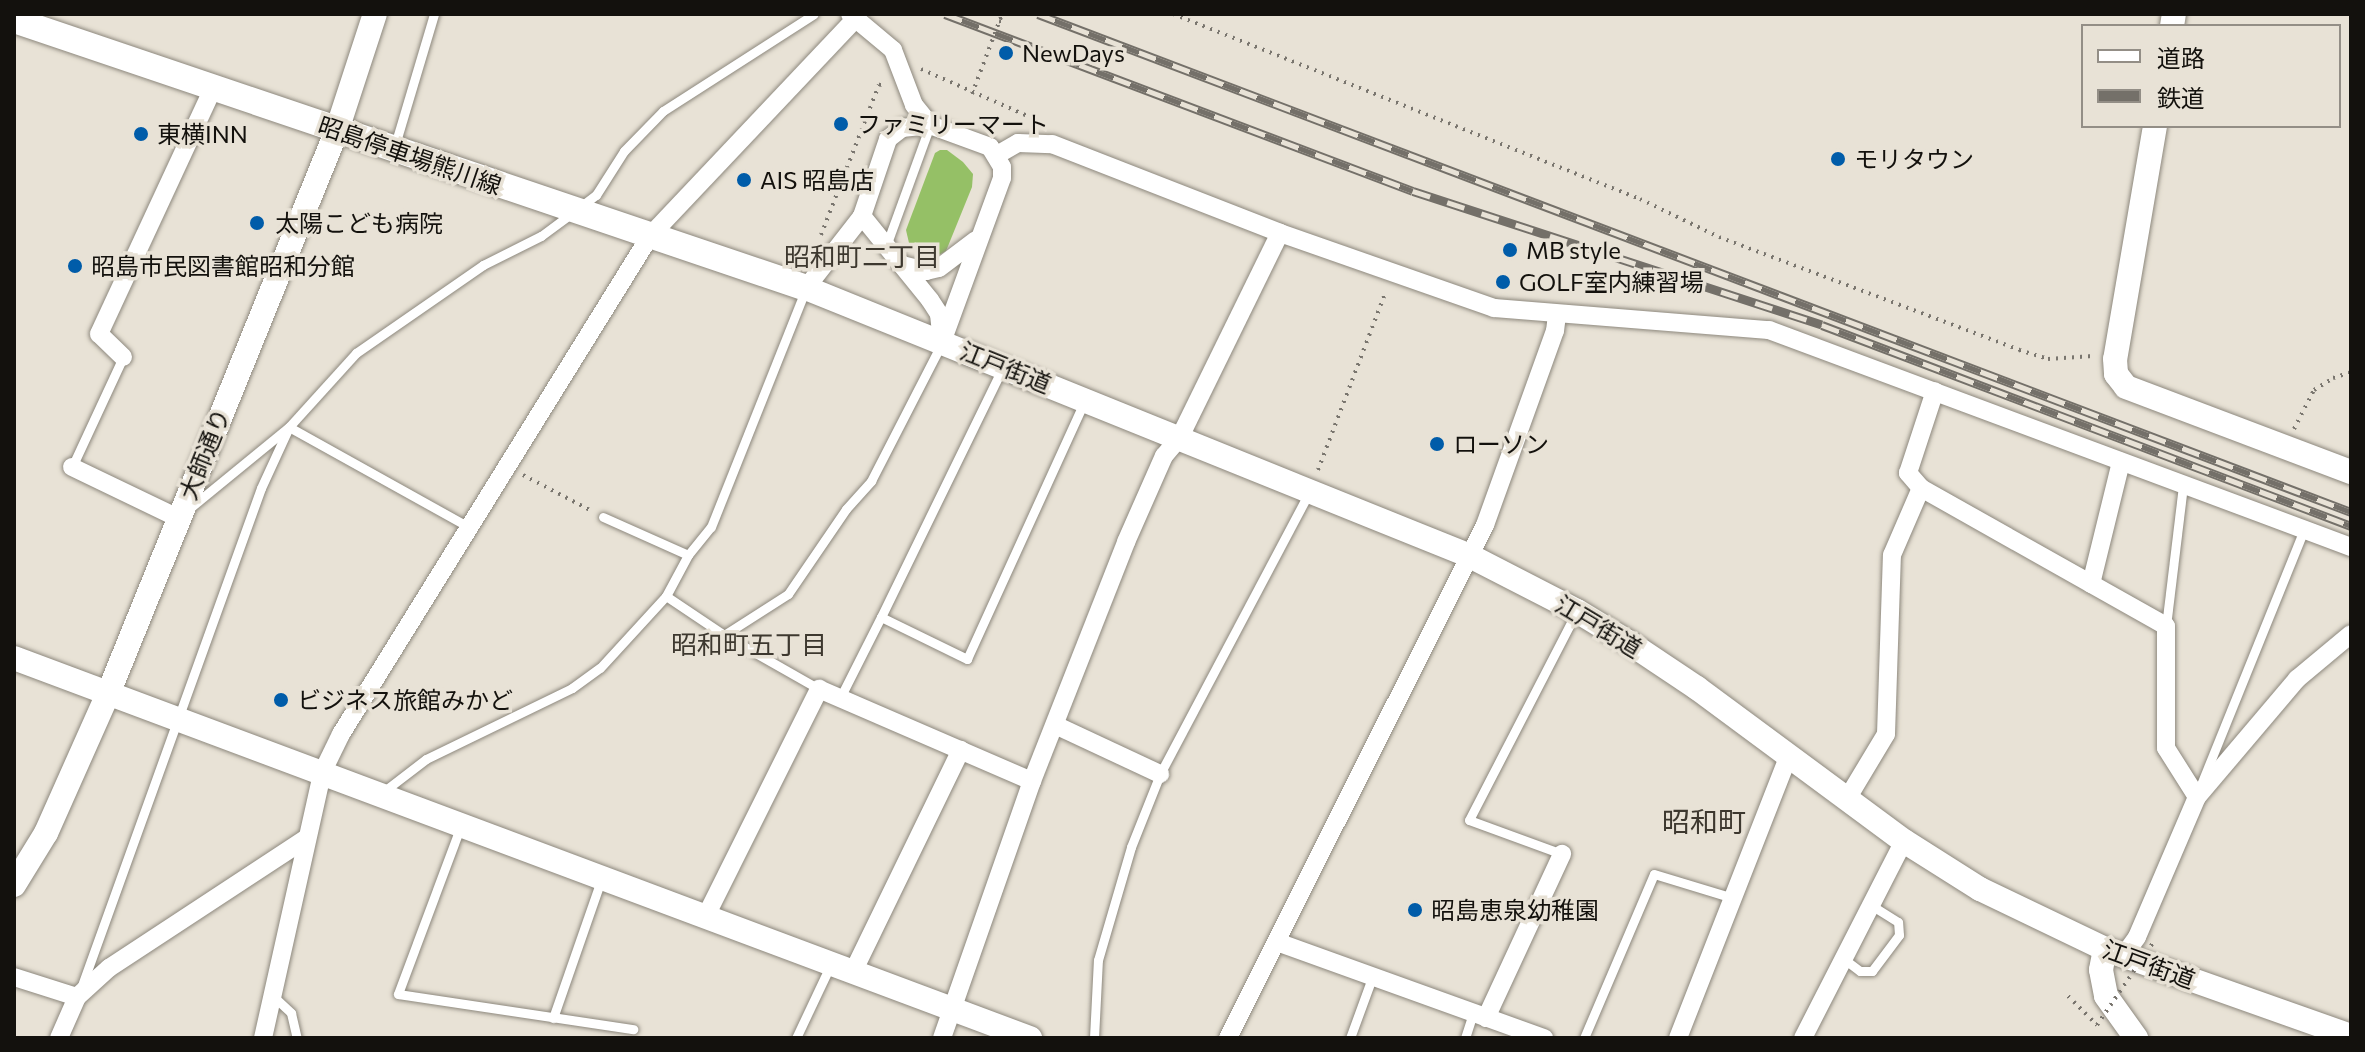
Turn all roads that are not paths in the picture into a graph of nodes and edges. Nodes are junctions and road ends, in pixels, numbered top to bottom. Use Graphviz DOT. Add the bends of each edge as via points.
graph roads {
  1 [pos="375,14"];
  2 [pos="434,14"];
  3 [pos="814,14"];
  4 [pos="853,16"];
  5 [pos="14,20"];
  6 [pos="213,88"];
  7 [pos="930,125"];
  8 [pos="2155,128"];
  9 [pos="337,130"];
  10 [pos="394,150"];
  11 [pos="997,155"];
  12 [pos="576,210"];
  13 [pos="862,216"];
  14 [pos="1280,233"];
  15 [pos="981,235"];
  16 [pos="650,236"];
  17 [pos="886,246"];
  18 [pos="902,265"];
  19 [pos="806,288"];
  20 [pos="1557,315"];
  21 [pos="942,342"];
  22 [pos="123,357"];
  23 [pos="1004,366"];
  24 [pos="1935,391"];
  25 [pos="1086,399"];
  26 [pos="289,427"];
  27 [pos="1180,437"];
  28 [pos="2121,462"];
  29 [pos="72,467"];
  30 [pos="2351,472"];
  31 [pos="2183,485"];
  32 [pos="1921,488"];
  33 [pos="1310,489"];
  34 [pos="603,517"];
  35 [pos="178,518"];
  36 [pos="469,527"];
  37 [pos="2304,529"];
  38 [pos="2351,547"];
  39 [pos="688,555"];
  40 [pos="1470,556"];
  41 [pos="2091,584"];
  42 [pos="666,596"];
  43 [pos="1577,611"];
  44 [pos="881,617"];
  45 [pos="2166,626"];
  46 [pos="2351,634"];
  47 [pos="724,635"];
  48 [pos="14,658"];
  49 [pos="819,689"];
  50 [pos="108,694"];
  51 [pos="840,698"];
  52 [pos="177,720"];
  53 [pos="1055,725"];
  54 [pos="961,750"];
  55 [pos="1789,755"];
  56 [pos="322,773"];
  57 [pos="1160,774"];
  58 [pos="1032,781"];
  59 [pos="381,794"];
  60 [pos="2197,797"];
  61 [pos="1847,799"];
  62 [pos="461,825"];
  63 [pos="307,838"];
  64 [pos="1904,841"];
  65 [pos="1562,854"];
  66 [pos="602,877"];
  67 [pos="14,885"];
  68 [pos="1733,898"];
  69 [pos="1871,905"];
  70 [pos="706,916"];
  71 [pos="1277,942"];
  72 [pos="2115,952"];
  73 [pos="1844,959"];
  74 [pos="842,968"];
  75 [pos="14,977"];
  76 [pos="1372,978"];
  77 [pos="273,996"];
  78 [pos="77,997"];
  79 [pos="952,1008"];
  80 [pos="1480,1016"];
  81 [pos="553,1018"];
  82 [pos="633,1029"];
  83 [pos="2310,1030"];
  84 [pos="2351,1036"];
  85 [pos="59,1038"];
  86 [pos="263,1038"];
  87 [pos="297,1038"];
  88 [pos="796,1038"];
  89 [pos="942,1038"];
  90 [pos="1030,1038"];
  91 [pos="1094,1038"];
  92 [pos="1228,1038"];
  93 [pos="1350,1038"];
  94 [pos="1465,1038"];
  95 [pos="1544,1038"];
  96 [pos="1584,1038"];
  97 [pos="1678,1038"];
  98 [pos="1803,1038"];
  99 [pos="2136,1038"];
  1 -- 9 [label="street, 大師通り"];
  2 -- 10 [label="lane"];
  3 -- 12 [label="lane" via="663,111 624,151 596,195"];
  4 -- 7 [label="street" via="893,50 914,105"];
  4 -- 16 [label="street"];
  5 -- 6 [label="main road, 昭島停車場熊川線"];
  6 -- 9 [label="main road, 昭島停車場熊川線"];
  6 -- 22 [label="street" via="99,334"];
  7 -- 11 [label="street" via="990,147"];
  7 -- 13 [label="street" via="902,128 888,139"];
  7 -- 17 [label="lane"];
  8 -- 30 [label="street" via="2116,374 2126,387"];
  9 -- 10 [label="main road, 昭島停車場熊川線"];
  9 -- 35 [label="street, 大師通り"];
  10 -- 12 [label="main road, 昭島停車場熊川線"];
  11 -- 14 [label="street" via="1018,143 1052,144"];
  11 -- 15 [label="street" via="1002,178"];
  12 -- 16 [label="main road, 昭島停車場熊川線"];
  12 -- 26 [label="lane" via="541,236 483,265 356,353"];
  13 -- 17 [label="street"];
  13 -- 19 [label="street"];
  14 -- 20 [label="street" via="1494,308"];
  14 -- 27 [label="street"];
  15 -- 18 [label="street" via="939,268 926,271"];
  15 -- 21 [label="street"];
  16 -- 19 [label="main road, 昭島停車場熊川線"];
  16 -- 36 [label="street"];
  17 -- 18 [label="street"];
  18 -- 21 [label="street" via="939,314"];
  19 -- 21 [label="street, 江戸街道"];
  19 -- 39 [label="lane" via="711,527"];
  20 -- 24 [label="street" via="1769,330"];
  20 -- 40 [label="street"];
  21 -- 23 [label="street, 江戸街道"];
  21 -- 47 [label="lane" via="871,481 788,594"];
  22 -- 29 [label="lane"];
  23 -- 25 [label="street, 江戸街道"];
  23 -- 44 [label="lane"];
  24 -- 28 [label="street"];
  24 -- 32 [label="street" via="1908,473"];
  25 -- 27 [label="street, 江戸街道"];
  25 -- 44 [label="lane" via="967,659"];
  26 -- 35 [label="lane"];
  26 -- 36 [label="lane"];
  26 -- 52 [label="lane" via="261,488"];
  27 -- 33 [label="street, 江戸街道"];
  27 -- 53 [label="street" via="1164,456 1126,542"];
  28 -- 31 [label="street"];
  28 -- 41 [label="street"];
  29 -- 35 [label="street"];
  31 -- 37 [label="street"];
  31 -- 45 [label="lane"];
  32 -- 41 [label="street"];
  32 -- 61 [label="street" via="1892,555 1886,734"];
  33 -- 40 [label="street, 江戸街道"];
  33 -- 57 [label="lane"];
  34 -- 39 [label="lane"];
  35 -- 50 [label="street, 大師通り"];
  36 -- 56 [label="street"];
  37 -- 38 [label="street"];
  37 -- 60 [label="lane"];
  39 -- 42 [label="lane"];
  40 -- 43 [label="street, 江戸街道"];
  40 -- 71 [label="street"];
  41 -- 45 [label="street"];
  42 -- 47 [label="lane"];
  42 -- 59 [label="lane" via="600,668 572,688 426,759"];
  43 -- 55 [label="street, 江戸街道"];
  43 -- 65 [label="lane" via="1469,820"];
  44 -- 51 [label="lane"];
  45 -- 60 [label="street" via="2166,748"];
  46 -- 60 [label="street" via="2297,679"];
  47 -- 49 [label="lane"];
  48 -- 50 [label="street"];
  49 -- 51 [label="street"];
  49 -- 70 [label="street"];
  50 -- 52 [label="street"];
  50 -- 67 [label="street, 大師通り" via="46,833"];
  51 -- 54 [label="street"];
  52 -- 56 [label="street"];
  52 -- 78 [label="lane"];
  53 -- 57 [label="street"];
  53 -- 58 [label="street"];
  54 -- 58 [label="street"];
  54 -- 74 [label="street"];
  55 -- 61 [label="street, 江戸街道"];
  55 -- 68 [label="street"];
  56 -- 59 [label="street"];
  56 -- 63 [label="street"];
  57 -- 91 [label="lane" via="1131,847 1098,960"];
  58 -- 79 [label="street"];
  59 -- 62 [label="street"];
  60 -- 72 [label="street" via="2137,937"];
  61 -- 64 [label="street, 江戸街道"];
  62 -- 66 [label="street"];
  62 -- 81 [label="lane" via="398,994"];
  63 -- 77 [label="street"];
  63 -- 78 [label="street" via="109,968"];
  64 -- 69 [label="street"];
  64 -- 72 [label="street, 江戸街道" via="1980,889"];
  65 -- 80 [label="street"];
  66 -- 70 [label="street"];
  66 -- 81 [label="lane"];
  68 -- 96 [label="lane" via="1654,874"];
  68 -- 97 [label="street"];
  69 -- 73 [label="street"];
  69 -- 73 [label="lane" via="1898,922 1899,935 1872,971 1860,971"];
  70 -- 74 [label="street"];
  71 -- 76 [label="street"];
  71 -- 92 [label="street"];
  72 -- 83 [label="street, 江戸街道"];
  72 -- 99 [label="street" via="2101,970 2106,996"];
  73 -- 98 [label="street"];
  74 -- 79 [label="street"];
  74 -- 88 [label="lane"];
  75 -- 78 [label="street"];
  76 -- 80 [label="street"];
  76 -- 93 [label="lane"];
  77 -- 86 [label="street"];
  77 -- 87 [label="lane" via="291,1013"];
  78 -- 85 [label="street"];
  79 -- 89 [label="street"];
  79 -- 90 [label="street"];
  80 -- 94 [label="lane"];
  80 -- 95 [label="street"];
  81 -- 82 [label="lane"];
  83 -- 84 [label="street, 江戸街道"];
}
